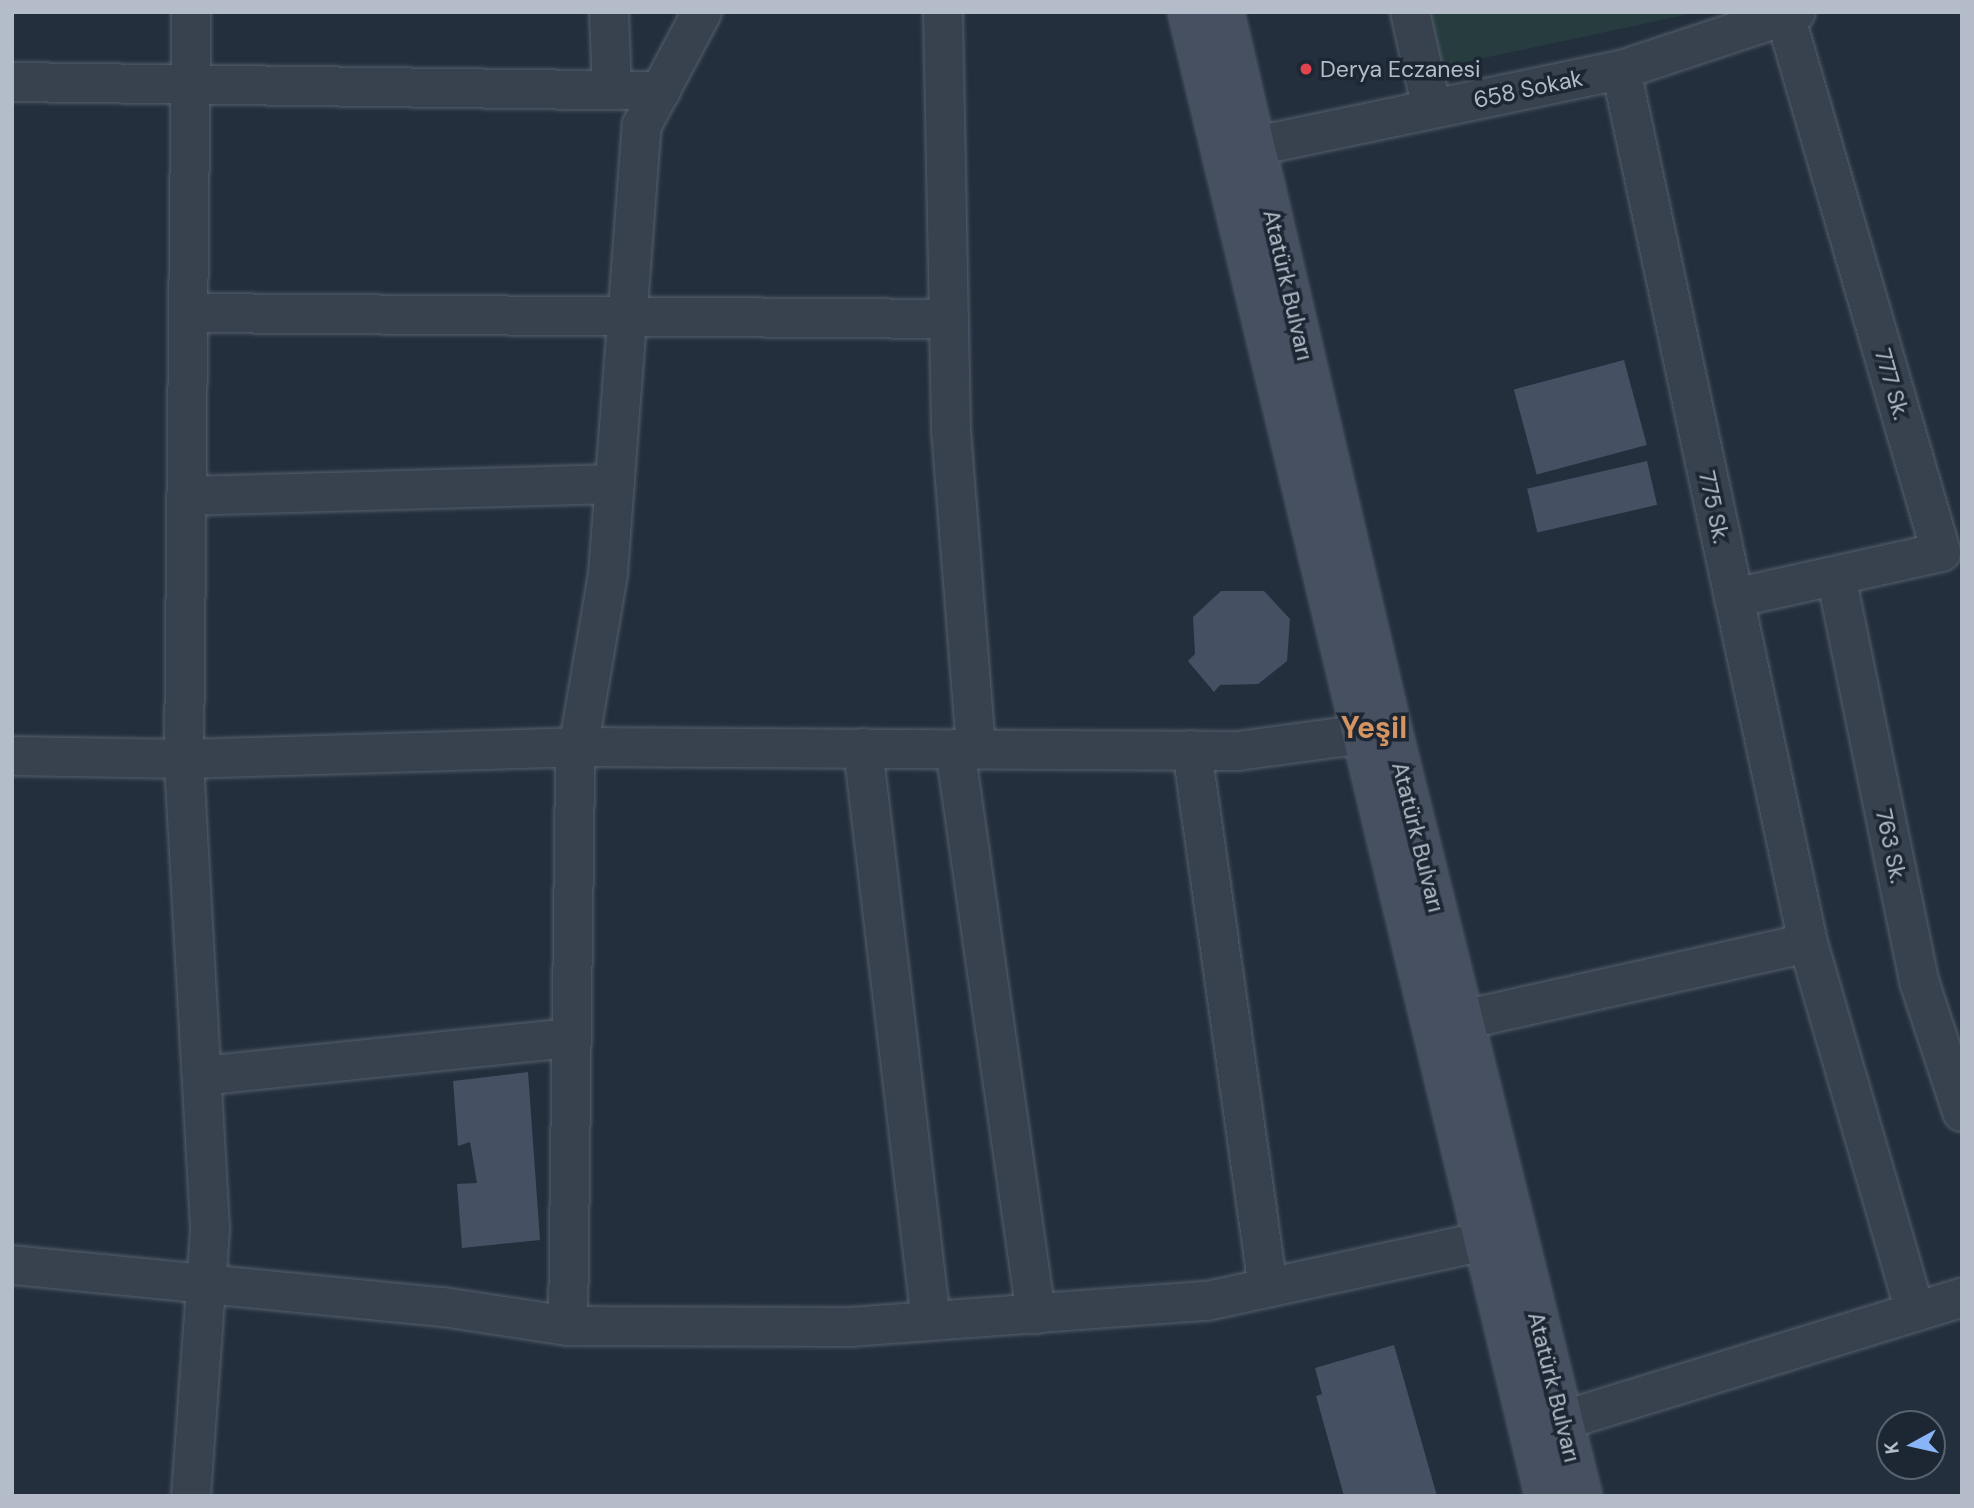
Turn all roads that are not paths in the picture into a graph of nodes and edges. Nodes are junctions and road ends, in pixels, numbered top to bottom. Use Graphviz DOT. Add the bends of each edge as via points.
graph roads {
  1 [pos="191,12"];
  2 [pos="609,12"];
  3 [pos="702,12"];
  4 [pos="943,12"];
  5 [pos="1188,12"];
  6 [pos="1224,12"];
  7 [pos="1410,12"];
  8 [pos="1788,14"];
  9 [pos="1621,70"];
  10 [pos="12,82"];
  11 [pos="192,82"];
  12 [pos="612,90"];
  13 [pos="660,91"];
  14 [pos="1432,109"];
  15 [pos="1256,146"];
  16 [pos="190,313"];
  17 [pos="949,319"];
  18 [pos="628,321"];
  19 [pos="615,484"];
  20 [pos="187,496"];
  21 [pos="1952,550"];
  22 [pos="1836,576"];
  23 [pos="1734,598"];
  24 [pos="1357,735"];
  25 [pos="578,747"];
  26 [pos="863,748"];
  27 [pos="966,749"];
  28 [pos="1192,750"];
  29 [pos="12,756"];
  30 [pos="184,759"];
  31 [pos="1808,943"];
  32 [pos="1463,1020"];
  33 [pos="571,1038"];
  34 [pos="202,1076"];
  35 [pos="1962,1112"];
  36 [pos="1481,1242"];
  37 [pos="12,1265"];
  38 [pos="208,1284"];
  39 [pos="1268,1288"];
  40 [pos="1962,1298"];
  41 [pos="1915,1312"];
  42 [pos="1036,1314"];
  43 [pos="931,1321"];
  44 [pos="568,1326"];
  45 [pos="1561,1421"];
  46 [pos="191,1496"];
  47 [pos="1545,1496"];
  48 [pos="1582,1496"];
  1 -- 11 [label="street"];
  2 -- 12 [label="street"];
  3 -- 13 [label="street"];
  4 -- 17 [label="street"];
  5 -- 24 [label="main road, Atatürk Bulvarı"];
  6 -- 15 [label="main road, Atatürk Bulvarı"];
  7 -- 14 [label="street"];
  8 -- 9 [label="street, 658 Sokak"];
  8 -- 21 [label="street, 777 Sk."];
  9 -- 14 [label="street, 658 Sokak"];
  9 -- 23 [label="street, 775 Sk."];
  10 -- 11 [label="street"];
  11 -- 12 [label="street"];
  11 -- 16 [label="street"];
  12 -- 13 [label="street"];
  13 -- 18 [label="street" via="642,125"];
  14 -- 15 [label="street, 658 Sokak"];
  15 -- 32 [label="main road, Atatürk Bulvarı"];
  16 -- 18 [label="street"];
  16 -- 20 [label="street"];
  17 -- 18 [label="street"];
  17 -- 27 [label="street"];
  18 -- 19 [label="street"];
  19 -- 20 [label="street"];
  19 -- 25 [label="street" via="608,573"];
  20 -- 30 [label="street"];
  21 -- 22 [label="street, 777 Sk."];
  22 -- 23 [label="street, 777 Sk."];
  22 -- 35 [label="street, 763 Sk." via="1919,981"];
  23 -- 31 [label="street, 775 Sk."];
  24 -- 28 [label="street"];
  24 -- 36 [label="main road, Atatürk Bulvarı"];
  25 -- 26 [label="street"];
  25 -- 30 [label="street"];
  25 -- 33 [label="street"];
  26 -- 27 [label="street"];
  26 -- 43 [label="street"];
  27 -- 28 [label="street"];
  27 -- 42 [label="street"];
  28 -- 39 [label="street"];
  29 -- 30 [label="street"];
  30 -- 34 [label="street"];
  31 -- 32 [label="street"];
  31 -- 41 [label="street, 775 Sk."];
  32 -- 45 [label="main road, Atatürk Bulvarı"];
  33 -- 34 [label="street"];
  33 -- 44 [label="street"];
  34 -- 38 [label="street"];
  36 -- 39 [label="street"];
  36 -- 47 [label="main road, Atatürk Bulvarı"];
  37 -- 38 [label="street"];
  38 -- 44 [label="street"];
  38 -- 46 [label="street"];
  39 -- 42 [label="street" via="1207,1301"];
  40 -- 41 [label="street"];
  41 -- 45 [label="street"];
  42 -- 43 [label="street"];
  43 -- 44 [label="street"];
  45 -- 48 [label="main road, Atatürk Bulvarı"];
}
